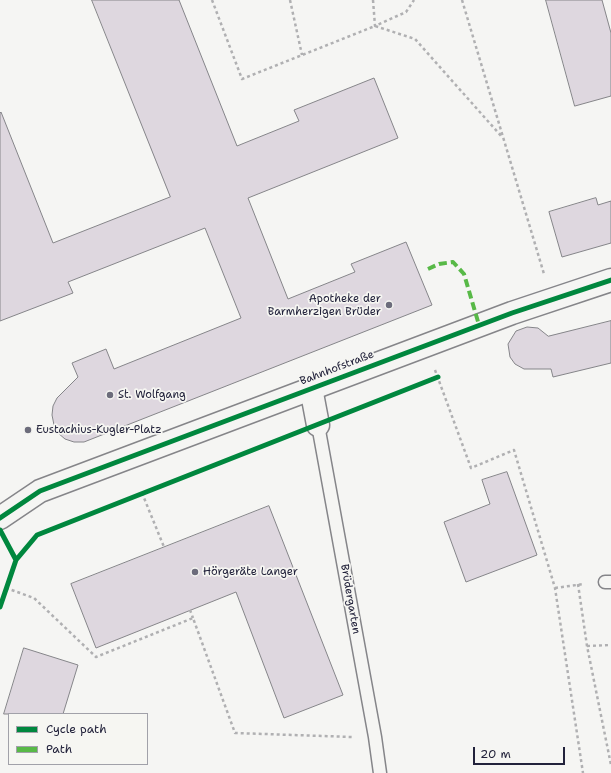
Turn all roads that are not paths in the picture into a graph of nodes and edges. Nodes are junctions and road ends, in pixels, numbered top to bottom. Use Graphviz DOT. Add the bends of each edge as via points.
graph roads {
  1 [pos="611,280"];
  2 [pos="311,388"];
  3 [pos="318,425"];
  4 [pos="0,518"];
  5 [pos="380,773"];
  1 -- 2 [label="main road, Bahnhofstraße" via="552,299"];
  2 -- 3 [label="main road"];
  2 -- 4 [label="main road, Bahnhofstraße" via="40,491"];
  3 -- 5 [label="lane, Brüdergarten"];
}
